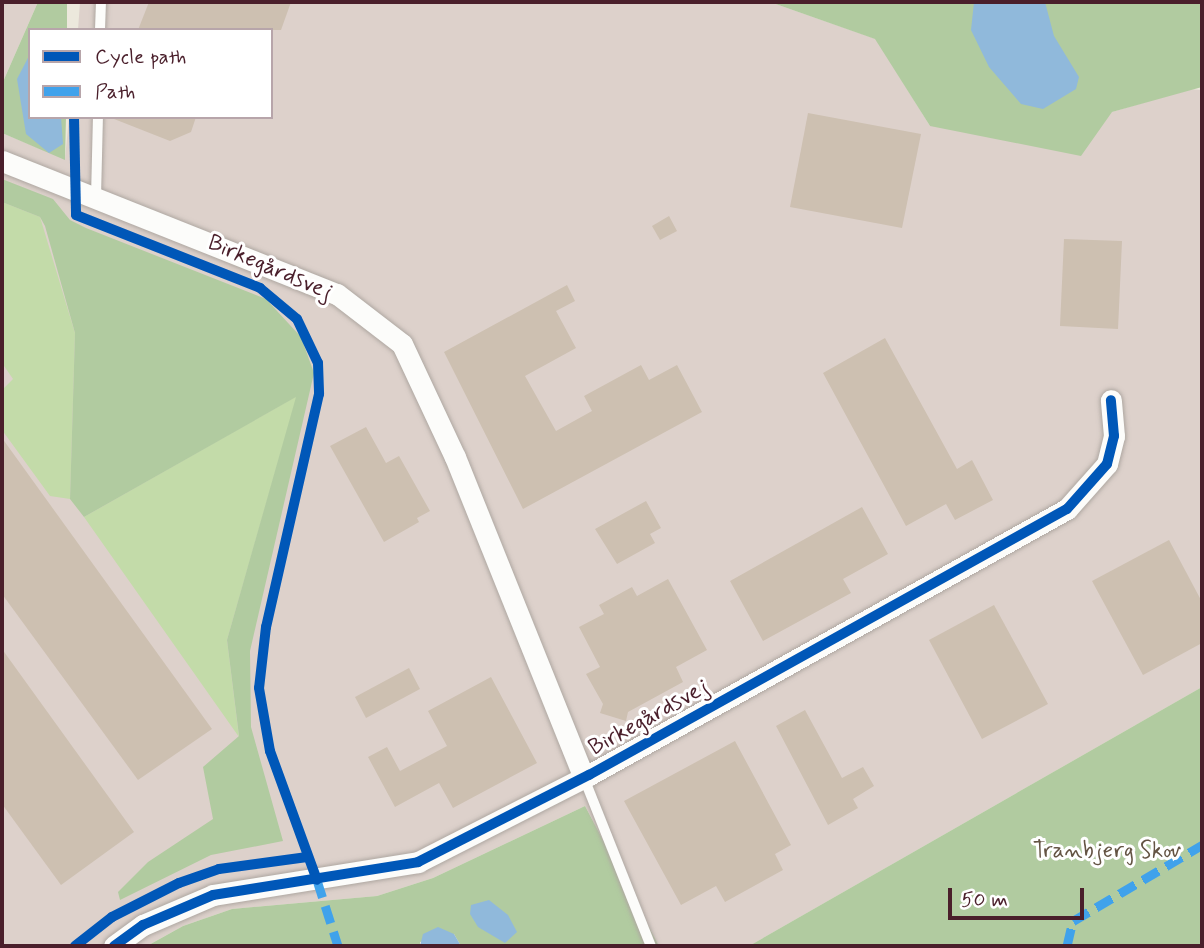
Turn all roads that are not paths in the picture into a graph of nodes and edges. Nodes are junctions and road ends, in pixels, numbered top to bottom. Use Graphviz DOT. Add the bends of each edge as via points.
graph roads {
  1 [pos="101,2"];
  2 [pos="100,28"];
  3 [pos="98,119"];
  4 [pos="2,161"];
  5 [pos="96,197"];
  6 [pos="1111,400"];
  7 [pos="583,778"];
  8 [pos="114,946"];
  9 [pos="651,946"];
  1 -- 2 [label="lane"];
  3 -- 5 [label="lane"];
  4 -- 5 [label="street, Birkegårdsvej"];
  5 -- 7 [label="street, Birkegårdsvej" via="337,295 402,344 455,457"];
  6 -- 7 [label="street, Birkegårdsvej" via="1114,436 1107,464 1067,509"];
  7 -- 8 [label="street, Birkegårdsvej" via="418,862 213,895 143,925"];
  7 -- 9 [label="lane"];
}
